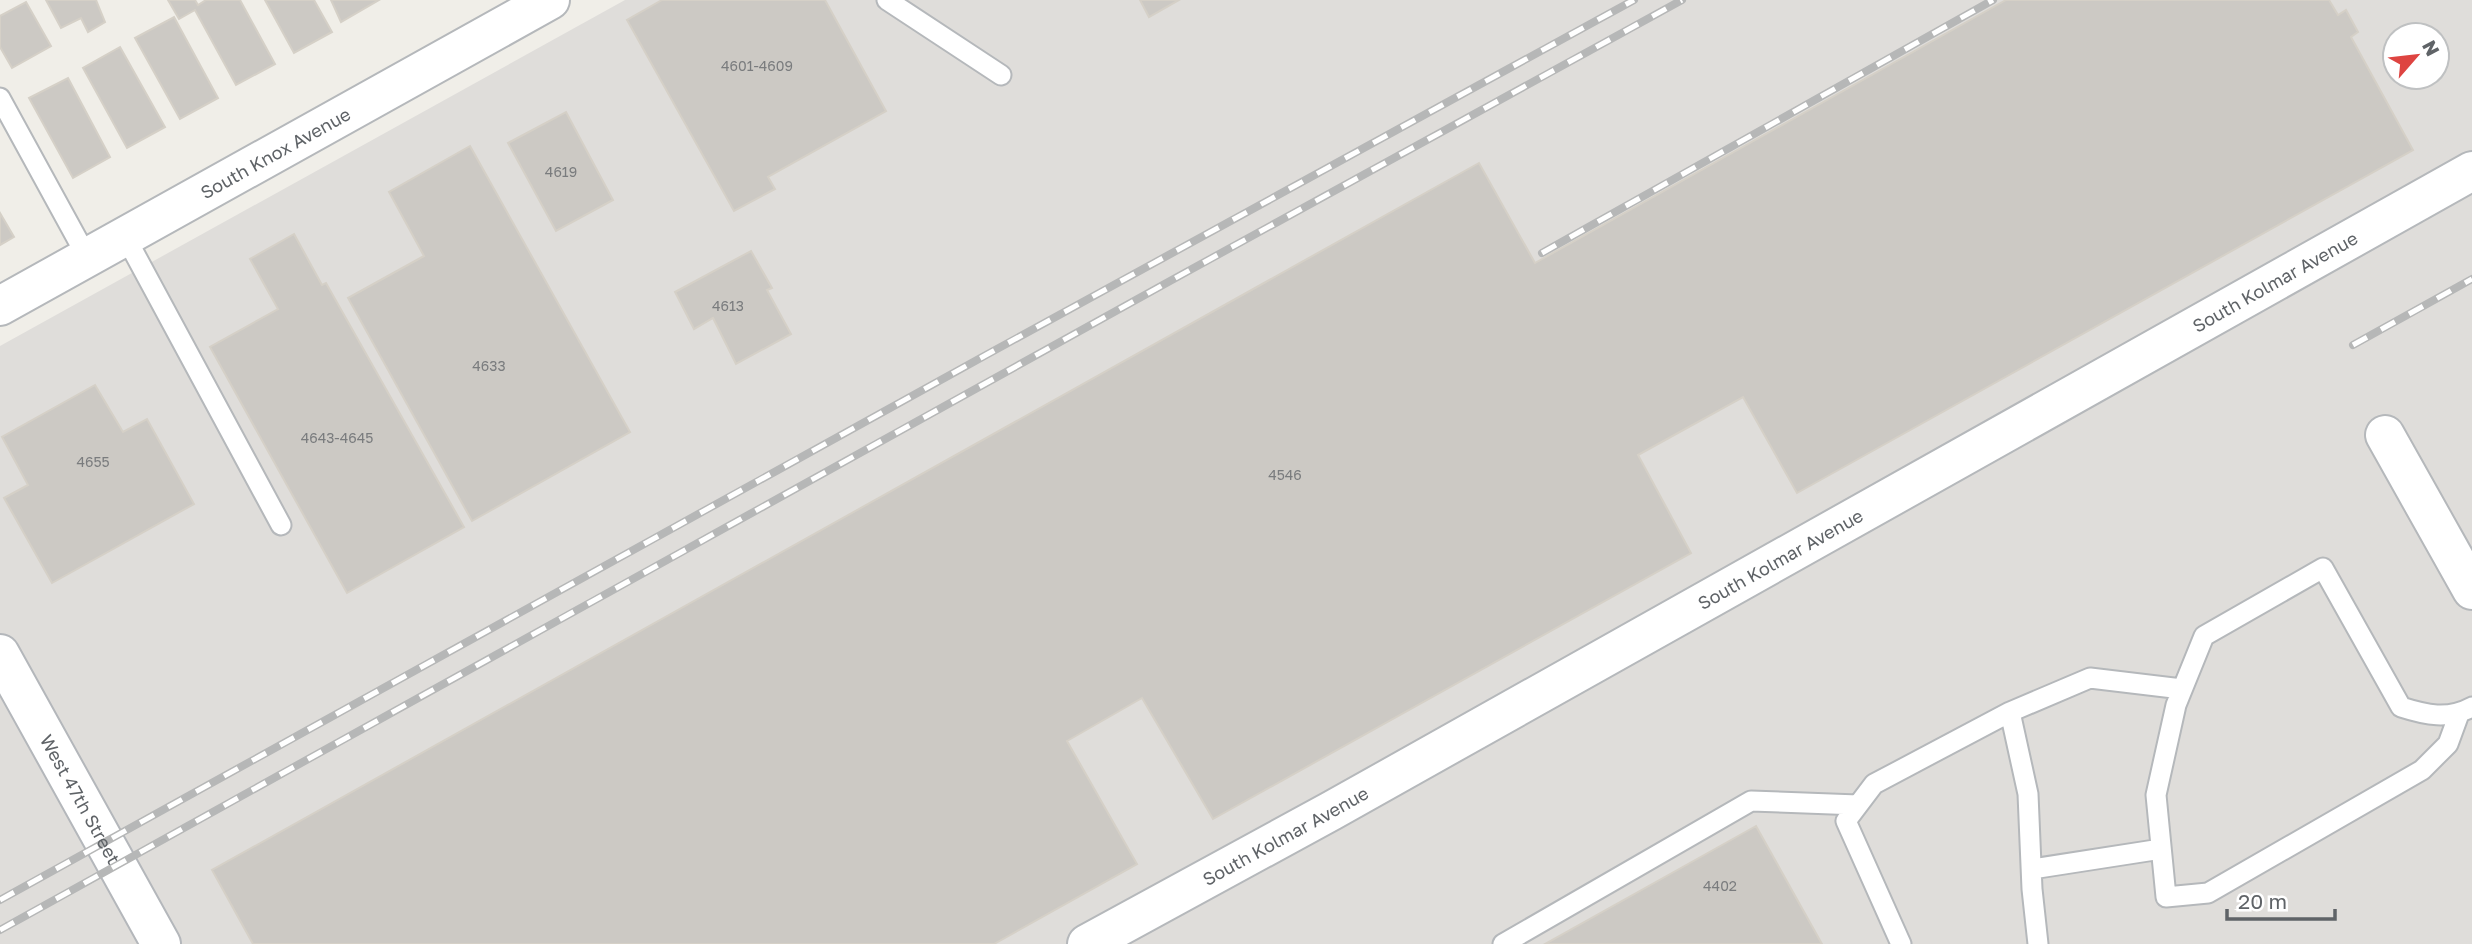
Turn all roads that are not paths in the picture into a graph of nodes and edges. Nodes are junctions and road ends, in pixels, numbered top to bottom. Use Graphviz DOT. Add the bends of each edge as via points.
graph roads {
  1 [pos="550,0"];
  2 [pos="887,0"];
  3 [pos="1001,75"];
  4 [pos="0,98"];
  5 [pos="2472,171"];
  6 [pos="125,236"];
  7 [pos="87,257"];
  8 [pos="0,306"];
  9 [pos="2385,435"];
  10 [pos="281,525"];
  11 [pos="2472,590"];
  12 [pos="0,654"];
  13 [pos="2182,689"];
  14 [pos="2466,711"];
  15 [pos="2010,712"];
  16 [pos="1858,805"];
  17 [pos="2161,849"];
  18 [pos="2032,869"];
  19 [pos="161,944"];
  20 [pos="1087,944"];
  21 [pos="1503,944"];
  22 [pos="1901,944"];
  23 [pos="2038,944"];
  1 -- 6 [label="street, South Knox Avenue"];
  2 -- 3 [label="lane"];
  4 -- 7 [label="lane"];
  5 -- 20 [label="street, South Kolmar Avenue"];
  6 -- 7 [label="street, South Knox Avenue"];
  6 -- 10 [label="lane"];
  7 -- 8 [label="street, South Knox Avenue"];
  9 -- 11 [label="street"];
  12 -- 19 [label="street, West 47th Street"];
  13 -- 14 [label="lane" via="2204,636 2323,568 2401,707 2428,716"];
  13 -- 15 [label="lane" via="2090,678"];
  13 -- 17 [label="lane" via="2156,795"];
  14 -- 17 [label="lane" via="2448,744 2422,770 2208,893 2166,897"];
  15 -- 16 [label="lane" via="1874,784"];
  15 -- 18 [label="lane" via="2028,794"];
  16 -- 21 [label="lane" via="1751,801"];
  16 -- 22 [label="lane" via="1846,821"];
  17 -- 18 [label="lane"];
  18 -- 23 [label="lane"];
}
